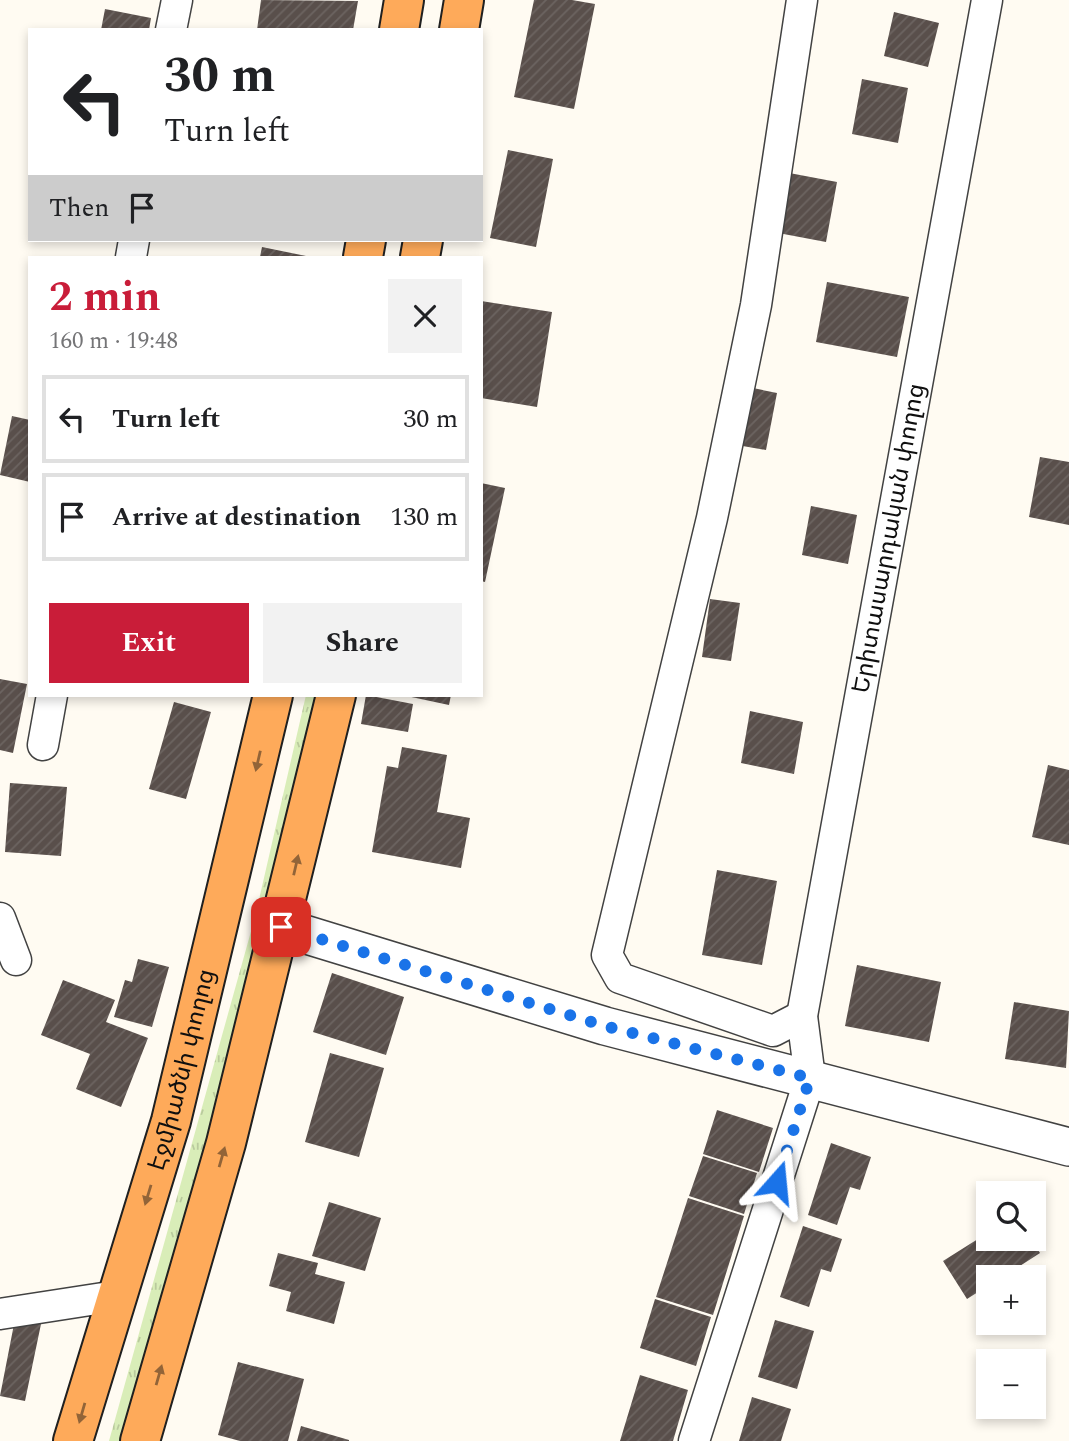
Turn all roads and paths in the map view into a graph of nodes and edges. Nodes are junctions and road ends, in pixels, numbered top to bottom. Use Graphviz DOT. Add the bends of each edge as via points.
graph roads {
  1 [pos="177,0"];
  2 [pos="404,0"];
  3 [pos="464,0"];
  4 [pos="802,0"];
  5 [pos="987,0"];
  6 [pos="172,28"];
  7 [pos="399,28"];
  8 [pos="459,28"];
  9 [pos="52,697"];
  10 [pos="273,697"];
  11 [pos="336,697"];
  12 [pos="43,745"];
  13 [pos="0,918"];
  14 [pos="281,927"];
  15 [pos="16,960"];
  16 [pos="802,1016"];
  17 [pos="810,1078"];
  18 [pos="1069,1147"];
  19 [pos="116,1296"];
  20 [pos="0,1314"];
  21 [pos="74,1441"];
  22 [pos="139,1441"];
  23 [pos="694,1441"];
  1 -- 6 [label="street"];
  2 -- 7 [label="highway"];
  3 -- 8 [label="highway"];
  4 -- 16 [label="street" via="750,331 712,518 607,955 620,978 773,1031"];
  5 -- 16 [label="street, Երիտասարդական փողոց"];
  9 -- 12 [label="street"];
  10 -- 19 [label="highway, Էջմիածնի փողոց, one-way" via="171,1121"];
  14 -- 11 [label="highway, one-way"];
  13 -- 15 [label="street"];
  14 -- 17 [label="street" via="605,1026"];
  22 -- 14 [label="highway, one-way" via="226,1143"];
  16 -- 17 [label="street, Երիտասարդական փողոց"];
  17 -- 18 [label="street"];
  17 -- 23 [label="street"];
  19 -- 20 [label="street"];
  19 -- 21 [label="highway, Էջմիածնի փողոց, one-way"];
}
